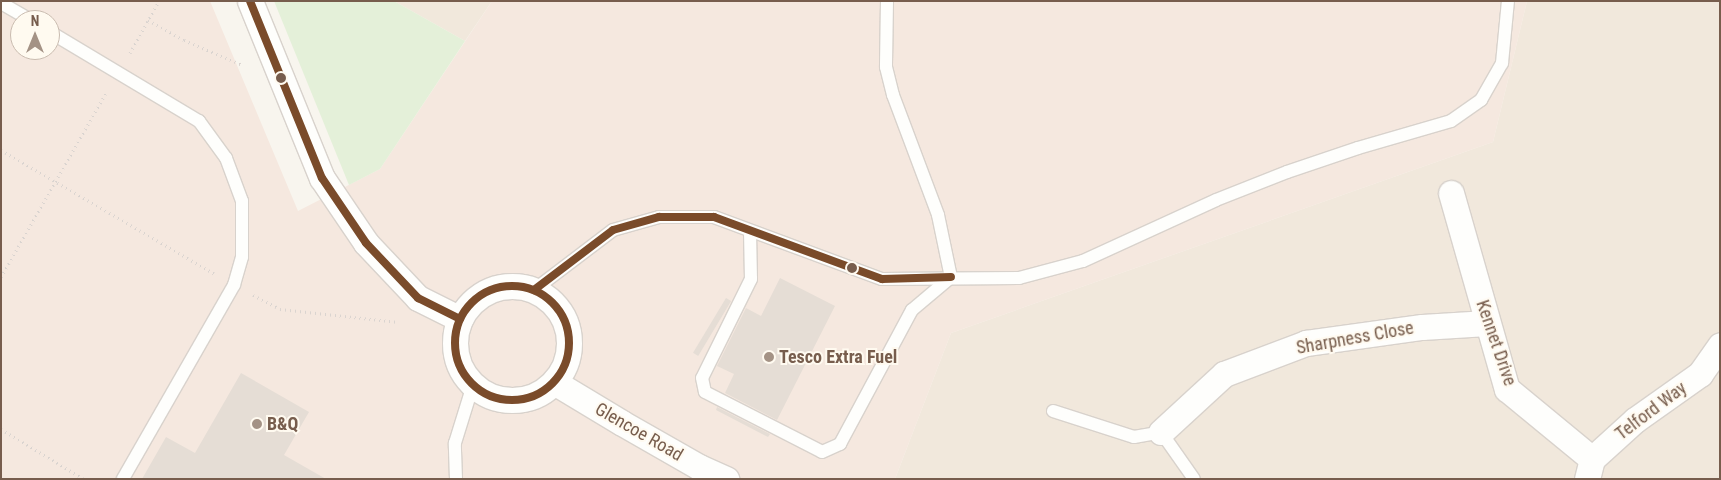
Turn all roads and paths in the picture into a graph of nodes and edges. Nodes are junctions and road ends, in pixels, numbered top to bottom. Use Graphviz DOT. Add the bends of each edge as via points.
graph roads {
  1 [pos="159,1"];
  2 [pos="250,1"];
  3 [pos="887,1"];
  4 [pos="1508,1"];
  5 [pos="1,3"];
  6 [pos="13,10"];
  7 [pos="148,20"];
  8 [pos="60,38"];
  9 [pos="243,66"];
  10 [pos="118,72"];
  11 [pos="1,150"];
  12 [pos="56,182"];
  13 [pos="1450,193"];
  14 [pos="750,232"];
  15 [pos="1,277"];
  16 [pos="951,277"];
  17 [pos="234,285"];
  18 [pos="534,290"];
  19 [pos="460,319"];
  20 [pos="398,322"];
  21 [pos="1487,323"];
  22 [pos="1720,345"];
  23 [pos="554,382"];
  24 [pos="473,385"];
  25 [pos="1053,411"];
  26 [pos="1,429"];
  27 [pos="1161,432"];
  28 [pos="1590,469"];
  29 [pos="84,479"];
  30 [pos="123,479"];
  31 [pos="456,479"];
  32 [pos="726,479"];
  33 [pos="1194,479"];
  1 -- 7 [label="path"];
  2 -- 19 [label="street" via="322,178 366,243 418,298"];
  3 -- 16 [label="lane" via="886,67 893,95 938,215"];
  4 -- 16 [label="lane" via="1502,63 1481,100 1451,120 1287,172 1216,200 1084,261 1019,278"];
  5 -- 6 [label="lane"];
  7 -- 9 [label="path"];
  7 -- 10 [label="path"];
  8 -- 10 [label="lane"];
  10 -- 12 [label="path"];
  10 -- 17 [label="lane" via="199,120 226,158 242,201 242,257"];
  11 -- 12 [label="path"];
  12 -- 15 [label="path"];
  12 -- 17 [label="path"];
  13 -- 21 [label="street, Kennet Drive"];
  14 -- 16 [label="lane" via="882,279"];
  14 -- 16 [label="lane" via="752,279 702,378 705,392 822,452 840,444 912,310"];
  14 -- 18 [label="lane" via="714,218 659,218 613,230"];
  17 -- 20 [label="path" via="280,308"];
  17 -- 30 [label="lane"];
  18 -- 19 [label="street" via="506,286 487,291 471,303"];
  18 -- 23 [label="street" via="551,301 563,317 569,336 565,365"];
  19 -- 24 [label="street" via="455,350 461,370"];
  21 -- 27 [label="street, Sharpness Close" via="1422,326 1306,344 1224,374"];
  21 -- 28 [label="street, Kennet Drive" via="1507,388"];
  22 -- 28 [label="street, Telford Way" via="1700,374 1635,420"];
  23 -- 24 [label="street" via="538,394 519,400 490,396"];
  23 -- 32 [label="street, Glencoe Road" via="622,424"];
  24 -- 31 [label="lane" via="456,442"];
  25 -- 27 [label="lane" via="1134,437"];
  26 -- 29 [label="path"];
  27 -- 33 [label="lane"];
}
